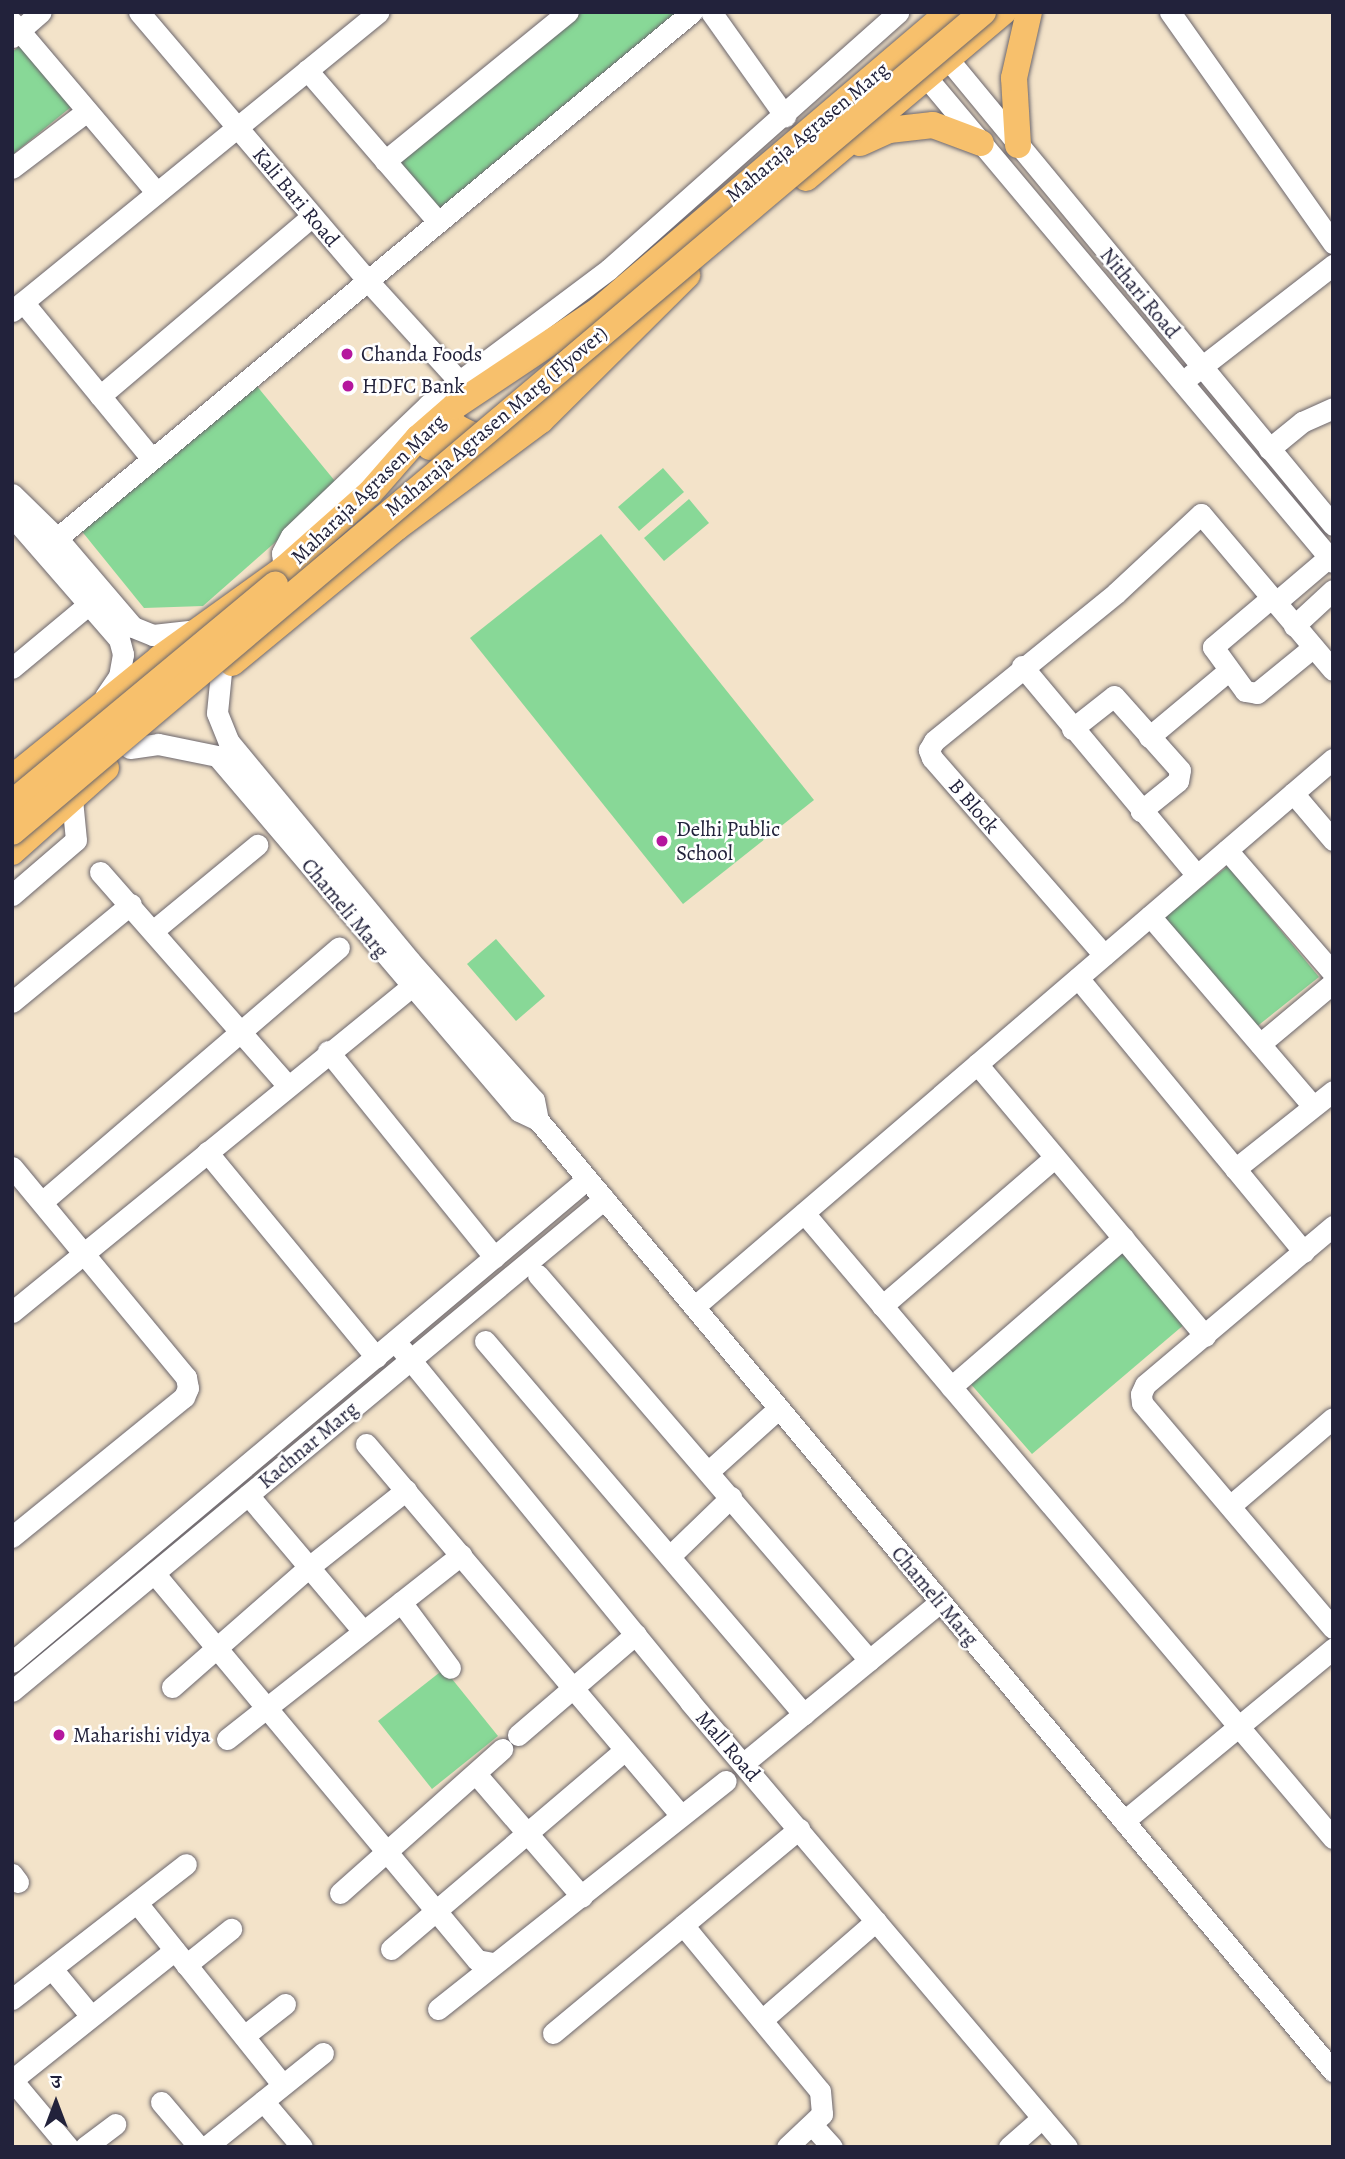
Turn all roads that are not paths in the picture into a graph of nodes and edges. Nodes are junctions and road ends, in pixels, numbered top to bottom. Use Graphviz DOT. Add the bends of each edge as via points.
graph roads {
  1 [pos="41,12"];
  2 [pos="139,12"];
  3 [pos="568,12"];
  4 [pos="692,12"];
  5 [pos="712,12"];
  6 [pos="949,12"];
  7 [pos="960,12"];
  8 [pos="983,12"];
  9 [pos="1003,12"];
  10 [pos="1029,12"];
  11 [pos="1170,12"];
  12 [pos="375,13"];
  13 [pos="884,17"];
  14 [pos="15,30"];
  15 [pos="927,30"];
  16 [pos="904,50"];
  17 [pos="947,60"];
  18 [pos="307,70"];
  19 [pos="926,77"];
  20 [pos="87,111"];
  21 [pos="785,116"];
  22 [pos="237,128"];
  23 [pos="981,143"];
  24 [pos="1018,145"];
  25 [pos="838,152"];
  26 [pos="385,160"];
  27 [pos="12,168"];
  28 [pos="157,193"];
  29 [pos="312,216"];
  30 [pos="438,222"];
  31 [pos="1333,243"];
  32 [pos="1333,265"];
  33 [pos="367,280"];
  34 [pos="18,307"];
  35 [pos="572,328"];
  36 [pos="603,358"];
  37 [pos="1201,367"];
  38 [pos="457,379"];
  39 [pos="1182,382"];
  40 [pos="100,396"];
  41 [pos="1333,408"];
  42 [pos="1269,449"];
  43 [pos="151,458"];
  44 [pos="385,474"];
  45 [pos="12,494"];
  46 [pos="12,516"];
  47 [pos="1333,526"];
  48 [pos="397,527"];
  49 [pos="57,538"];
  50 [pos="1331,559"];
  51 [pos="284,569"];
  52 [pos="1333,590"];
  53 [pos="96,597"];
  54 [pos="1273,600"];
  55 [pos="1294,626"];
  56 [pos="202,628"];
  57 [pos="1312,648"];
  58 [pos="1022,666"];
  59 [pos="12,668"];
  60 [pos="1333,670"];
  61 [pos="1228,671"];
  62 [pos="221,672"];
  63 [pos="94,713"];
  64 [pos="1072,729"];
  65 [pos="1149,737"];
  66 [pos="130,748"];
  67 [pos="36,758"];
  68 [pos="1333,759"];
  69 [pos="12,778"];
  70 [pos="1293,793"];
  71 [pos="72,799"];
  72 [pos="12,803"];
  73 [pos="1141,811"];
  74 [pos="12,832"];
  75 [pos="1333,840"];
  76 [pos="257,845"];
  77 [pos="1227,850"];
  78 [pos="12,852"];
  79 [pos="100,872"];
  80 [pos="1198,876"];
  81 [pos="12,895"];
  82 [pos="131,904"];
  83 [pos="1150,916"];
  84 [pos="153,930"];
  85 [pos="339,947"];
  86 [pos="1104,955"];
  87 [pos="1333,973"];
  88 [pos="1078,978"];
  89 [pos="417,981"];
  90 [pos="1333,983"];
  91 [pos="12,1002"];
  92 [pos="241,1031"];
  93 [pos="1260,1044"];
  94 [pos="328,1051"];
  95 [pos="977,1065"];
  96 [pos="287,1085"];
  97 [pos="1333,1091"];
  98 [pos="1313,1106"];
  99 [pos="207,1152"];
  100 [pos="1055,1157"];
  101 [pos="12,1167"];
  102 [pos="1235,1168"];
  103 [pos="587,1179"];
  104 [pos="604,1199"];
  105 [pos="42,1202"];
  106 [pos="804,1213"];
  107 [pos="1333,1226"];
  108 [pos="1123,1238"];
  109 [pos="1304,1252"];
  110 [pos="84,1253"];
  111 [pos="494,1257"];
  112 [pos="538,1275"];
  113 [pos="882,1306"];
  114 [pos="694,1307"];
  115 [pos="12,1312"];
  116 [pos="1205,1336"];
  117 [pos="395,1341"];
  118 [pos="485,1341"];
  119 [pos="376,1357"];
  120 [pos="409,1361"];
  121 [pos="951,1387"];
  122 [pos="779,1408"];
  123 [pos="1333,1418"];
  124 [pos="366,1444"];
  125 [pos="709,1471"];
  126 [pos="406,1490"];
  127 [pos="248,1495"];
  128 [pos="731,1497"];
  129 [pos="1230,1506"];
  130 [pos="12,1537"];
  131 [pos="461,1555"];
  132 [pos="670,1556"];
  133 [pos="309,1567"];
  134 [pos="154,1573"];
  135 [pos="401,1602"];
  136 [pos="940,1602"];
  137 [pos="1333,1628"];
  138 [pos="363,1631"];
  139 [pos="636,1634"];
  140 [pos="217,1645"];
  141 [pos="1333,1649"];
  142 [pos="14,1656"];
  143 [pos="869,1660"];
  144 [pos="450,1668"];
  145 [pos="32,1674"];
  146 [pos="172,1687"];
  147 [pos="574,1689"];
  148 [pos="12,1691"];
  149 [pos="267,1706"];
  150 [pos="804,1714"];
  151 [pos="1238,1727"];
  152 [pos="228,1739"];
  153 [pos="625,1750"];
  154 [pos="744,1763"];
  155 [pos="476,1774"];
  156 [pos="726,1781"];
  157 [pos="681,1815"];
  158 [pos="1124,1821"];
  159 [pos="799,1829"];
  160 [pos="527,1833"];
  161 [pos="1333,1838"];
  162 [pos="389,1851"];
  163 [pos="186,1864"];
  164 [pos="340,1893"];
  165 [pos="582,1897"];
  166 [pos="137,1903"];
  167 [pos="438,1909"];
  168 [pos="876,1921"];
  169 [pos="683,1925"];
  170 [pos="231,1929"];
  171 [pos="391,1949"];
  172 [pos="181,1957"];
  173 [pos="494,1963"];
  174 [pos="52,1969"];
  175 [pos="12,1999"];
  176 [pos="285,2004"];
  177 [pos="438,2009"];
  178 [pos="92,2016"];
  179 [pos="762,2020"];
  180 [pos="554,2034"];
  181 [pos="244,2036"];
  182 [pos="324,2053"];
  183 [pos="1333,2071"];
  184 [pos="12,2080"];
  185 [pos="283,2085"];
  186 [pos="263,2101"];
  187 [pos="161,2102"];
  188 [pos="1042,2118"];
  189 [pos="115,2124"];
  190 [pos="813,2126"];
  191 [pos="68,2147"];
  192 [pos="85,2147"];
  193 [pos="199,2147"];
  194 [pos="206,2147"];
  195 [pos="302,2147"];
  196 [pos="787,2147"];
  197 [pos="832,2147"];
  198 [pos="1009,2147"];
  199 [pos="1067,2147"];
  1 -- 14 [label="street"];
  2 -- 22 [label="street, Kali Bari Road"];
  3 -- 26 [label="street"];
  4 -- 30 [label="street"];
  5 -- 21 [label="street"];
  6 -- 15 [label="main road, Maharaja Agrasen Marg"];
  7 -- 72 [label="main road, Maharaja Agrasen Marg (Flyover), bridge"];
  8 -- 74 [label="main road, Maharaja Agrasen Marg (Flyover), bridge"];
  9 -- 17 [label="main road, Maharaja Agrasen Marg"];
  10 -- 24 [label="main road" via="1014,78"];
  11 -- 31 [label="street"];
  12 -- 18 [label="street"];
  13 -- 21 [label="street"];
  14 -- 20 [label="street"];
  15 -- 16 [label="main road, Maharaja Agrasen Marg"];
  15 -- 17 [label="street, Nithari Road"];
  16 -- 19 [label="street"];
  16 -- 35 [label="main road, Maharaja Agrasen Marg" via="599,310"];
  17 -- 19 [label="main road, Maharaja Agrasen Marg"];
  17 -- 24 [label="street, Nithari Road"];
  18 -- 22 [label="street"];
  18 -- 26 [label="street"];
  19 -- 23 [label="street"];
  19 -- 25 [label="main road, Maharaja Agrasen Marg"];
  20 -- 27 [label="street"];
  20 -- 28 [label="street"];
  21 -- 38 [label="street" via="609,269 499,355"];
  22 -- 28 [label="street"];
  22 -- 29 [label="street, Kali Bari Road"];
  23 -- 25 [label="main road" via="933,125 889,130"];
  23 -- 39 [label="street"];
  24 -- 37 [label="street, Nithari Road"];
  25 -- 36 [label="main road, Maharaja Agrasen Marg" via="688,274"];
  26 -- 30 [label="street"];
  28 -- 34 [label="street"];
  29 -- 33 [label="street, Kali Bari Road"];
  29 -- 40 [label="street"];
  30 -- 33 [label="street"];
  32 -- 37 [label="street"];
  33 -- 38 [label="street, Kali Bari Road"];
  33 -- 43 [label="street"];
  34 -- 40 [label="street"];
  35 -- 36 [label="main road" via="594,329 604,339"];
  35 -- 44 [label="main road, Maharaja Agrasen Marg" via="455,406"];
  36 -- 48 [label="main road, Maharaja Agrasen Marg" via="541,420"];
  37 -- 39 [label="street"];
  37 -- 42 [label="street, Nithari Road"];
  38 -- 51 [label="street" via="291,536 282,553"];
  39 -- 50 [label="street"];
  40 -- 43 [label="street"];
  41 -- 42 [label="street" via="1302,422"];
  42 -- 47 [label="street, Nithari Road"];
  43 -- 49 [label="street"];
  44 -- 48 [label="main road" via="404,469 450,429 470,433 472,456"];
  44 -- 51 [label="main road, Maharaja Agrasen Marg"];
  45 -- 49 [label="street"];
  46 -- 53 [label="street"];
  48 -- 62 [label="main road, Maharaja Agrasen Marg"];
  49 -- 53 [label="street"];
  50 -- 54 [label="street"];
  51 -- 56 [label="main road, Maharaja Agrasen Marg"];
  52 -- 55 [label="street"];
  53 -- 56 [label="street" via="133,627 153,635"];
  53 -- 59 [label="street"];
  53 -- 63 [label="street" via="123,654 119,676"];
  54 -- 55 [label="street, B Block"];
  54 -- 58 [label="street, B Block" via="1206,516 1197,515 1143,570"];
  54 -- 61 [label="street" via="1213,647"];
  55 -- 57 [label="street, B Block"];
  56 -- 63 [label="main road, Maharaja Agrasen Marg"];
  57 -- 60 [label="street, B Block"];
  57 -- 61 [label="street" via="1257,693 1245,691"];
  58 -- 64 [label="street"];
  58 -- 86 [label="street, B Block" via="929,750"];
  61 -- 65 [label="street"];
  62 -- 66 [label="main road, Maharaja Agrasen Marg"];
  62 -- 89 [label="street, Chameli Marg" via="217,713 229,742"];
  63 -- 67 [label="main road, Maharaja Agrasen Marg"];
  64 -- 65 [label="street" via="1114,696"];
  64 -- 73 [label="street"];
  65 -- 73 [label="street" via="1181,777"];
  66 -- 71 [label="main road, Maharaja Agrasen Marg"];
  66 -- 89 [label="street, Chameli Marg" via="158,744 217,756"];
  67 -- 69 [label="main road, Maharaja Agrasen Marg"];
  67 -- 71 [label="street"];
  68 -- 70 [label="street"];
  70 -- 75 [label="street"];
  70 -- 77 [label="street"];
  71 -- 78 [label="main road, Maharaja Agrasen Marg"];
  71 -- 81 [label="street" via="76,840"];
  73 -- 80 [label="street"];
  76 -- 84 [label="street"];
  77 -- 80 [label="street"];
  77 -- 87 [label="street"];
  79 -- 82 [label="street"];
  80 -- 83 [label="street"];
  82 -- 84 [label="street"];
  82 -- 91 [label="street"];
  83 -- 86 [label="street"];
  83 -- 93 [label="street"];
  84 -- 92 [label="street"];
  85 -- 92 [label="street"];
  86 -- 88 [label="street"];
  88 -- 95 [label="street"];
  88 -- 102 [label="street"];
  89 -- 94 [label="street"];
  89 -- 103 [label="street, Chameli Marg" via="534,1100 538,1120"];
  90 -- 93 [label="street"];
  92 -- 96 [label="street"];
  92 -- 105 [label="street"];
  93 -- 98 [label="street"];
  94 -- 96 [label="street"];
  94 -- 111 [label="street"];
  95 -- 100 [label="street"];
  95 -- 106 [label="street"];
  96 -- 99 [label="street"];
  97 -- 98 [label="street"];
  98 -- 102 [label="street"];
  99 -- 110 [label="street"];
  99 -- 119 [label="street"];
  100 -- 108 [label="street"];
  100 -- 113 [label="street"];
  101 -- 105 [label="street"];
  102 -- 109 [label="street"];
  103 -- 104 [label="street, Chameli Marg"];
  103 -- 111 [label="street, Kachnar Marg"];
  104 -- 114 [label="street, Chameli Marg"];
  104 -- 120 [label="street, Kachnar Marg"];
  105 -- 110 [label="street"];
  106 -- 113 [label="street"];
  106 -- 114 [label="street"];
  107 -- 109 [label="street"];
  108 -- 116 [label="street"];
  108 -- 121 [label="street"];
  109 -- 116 [label="street"];
  110 -- 115 [label="street"];
  110 -- 130 [label="street" via="186,1377 188,1388 184,1397"];
  111 -- 117 [label="street, Kachnar Marg"];
  112 -- 125 [label="street"];
  113 -- 121 [label="street"];
  114 -- 122 [label="street, Chameli Marg"];
  116 -- 129 [label="street" via="1145,1385 1142,1403"];
  117 -- 119 [label="street, Kachnar Marg"];
  117 -- 120 [label="street, Mall Road"];
  118 -- 132 [label="street"];
  119 -- 142 [label="street, Kachnar Marg"];
  120 -- 127 [label="street, Kachnar Marg"];
  120 -- 139 [label="street, Mall Road"];
  121 -- 151 [label="street"];
  122 -- 125 [label="street"];
  122 -- 136 [label="street, Chameli Marg"];
  123 -- 129 [label="street"];
  124 -- 126 [label="street"];
  125 -- 128 [label="street"];
  126 -- 131 [label="street"];
  126 -- 133 [label="street"];
  127 -- 133 [label="street"];
  127 -- 134 [label="street, Kachnar Marg"];
  128 -- 132 [label="street"];
  128 -- 143 [label="street"];
  129 -- 137 [label="street"];
  131 -- 135 [label="street"];
  131 -- 147 [label="street"];
  132 -- 150 [label="street"];
  133 -- 138 [label="street"];
  133 -- 140 [label="street"];
  134 -- 140 [label="street"];
  134 -- 145 [label="street, Kachnar Marg"];
  135 -- 138 [label="street"];
  135 -- 144 [label="street"];
  136 -- 143 [label="street"];
  136 -- 158 [label="street, Chameli Marg"];
  138 -- 149 [label="street"];
  139 -- 147 [label="street"];
  139 -- 154 [label="street, Mall Road"];
  140 -- 146 [label="street"];
  140 -- 149 [label="street"];
  141 -- 151 [label="street"];
  142 -- 145 [label="street"];
  143 -- 150 [label="street"];
  145 -- 148 [label="street, Kachnar Marg"];
  147 -- 153 [label="street"];
  147 -- 155 [label="street"];
  149 -- 152 [label="street"];
  149 -- 162 [label="street"];
  150 -- 154 [label="street"];
  151 -- 158 [label="street"];
  151 -- 161 [label="street"];
  153 -- 157 [label="street"];
  153 -- 160 [label="street"];
  154 -- 159 [label="street, Mall Road"];
  155 -- 160 [label="street"];
  155 -- 162 [label="street"];
  156 -- 157 [label="street"];
  157 -- 165 [label="street"];
  158 -- 183 [label="street, Chameli Marg"];
  159 -- 168 [label="street, Mall Road"];
  159 -- 169 [label="street"];
  160 -- 165 [label="street"];
  160 -- 167 [label="street"];
  162 -- 164 [label="street"];
  162 -- 167 [label="street"];
  163 -- 166 [label="street"];
  165 -- 173 [label="street"];
  166 -- 172 [label="street"];
  166 -- 174 [label="street"];
  167 -- 171 [label="street"];
  167 -- 173 [label="street" via="477,1960"];
  168 -- 179 [label="street"];
  168 -- 188 [label="street, Mall Road"];
  169 -- 179 [label="street"];
  169 -- 180 [label="street"];
  170 -- 172 [label="street"];
  172 -- 178 [label="street"];
  172 -- 181 [label="street"];
  173 -- 177 [label="street"];
  174 -- 175 [label="street"];
  174 -- 178 [label="street"];
  176 -- 181 [label="street"];
  178 -- 184 [label="street"];
  179 -- 190 [label="street" via="820,2091 822,2114"];
  181 -- 185 [label="street"];
  182 -- 185 [label="street"];
  184 -- 191 [label="street"];
  185 -- 186 [label="street"];
  186 -- 194 [label="street"];
  186 -- 195 [label="street"];
  187 -- 193 [label="street"];
  188 -- 198 [label="street"];
  188 -- 199 [label="street, Mall Road"];
  189 -- 192 [label="street"];
  190 -- 196 [label="street"];
  190 -- 197 [label="street"];
}
